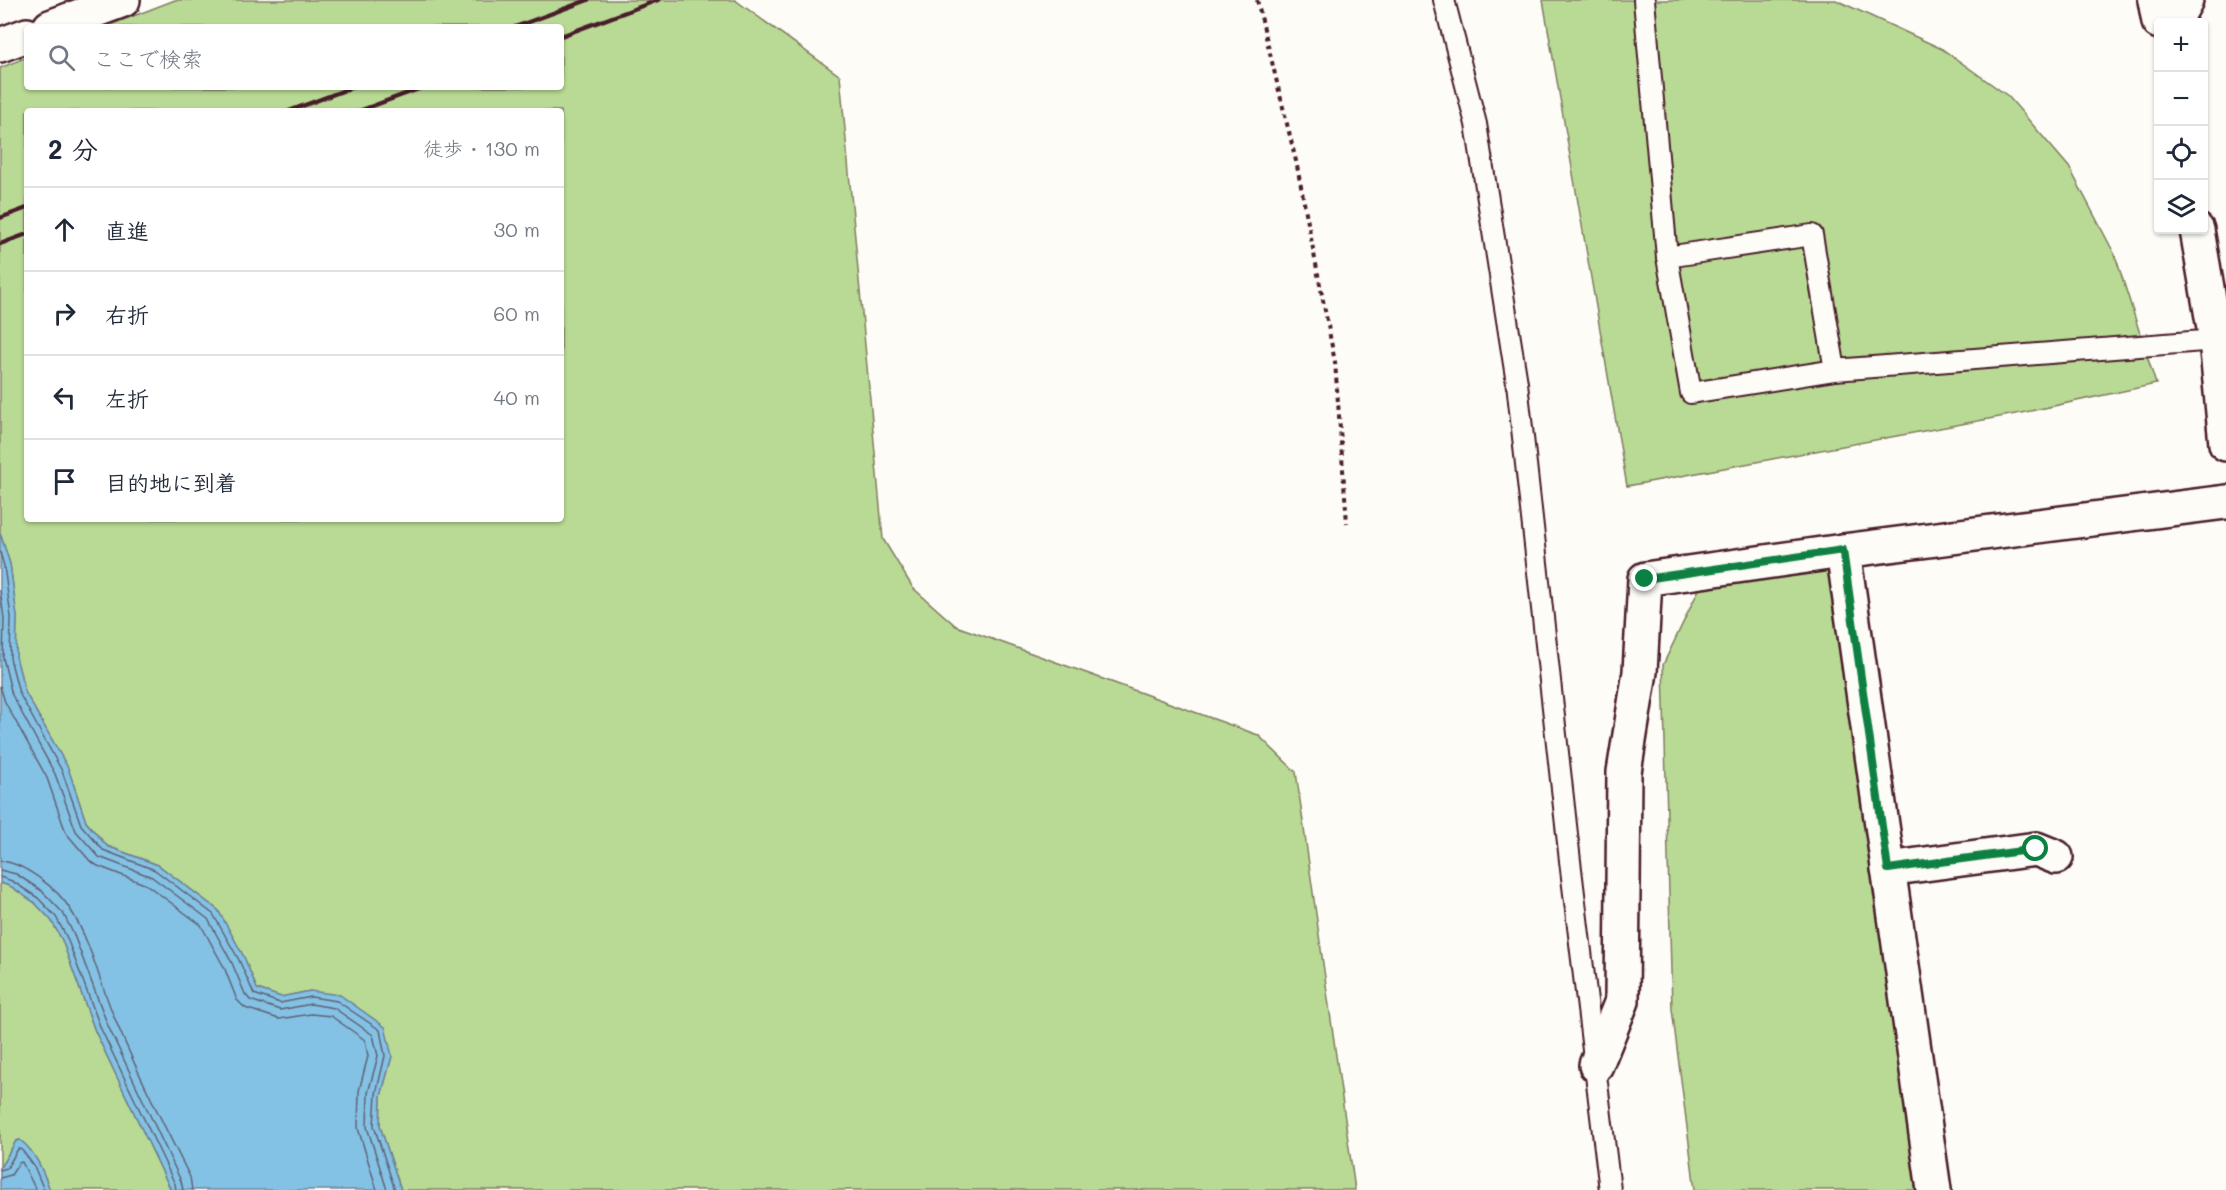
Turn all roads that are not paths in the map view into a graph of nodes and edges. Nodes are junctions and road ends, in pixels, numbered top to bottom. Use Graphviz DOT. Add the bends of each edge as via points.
graph roads {
  1 [pos="123,0"];
  2 [pos="1444,0"];
  3 [pos="1644,0"];
  4 [pos="2155,0"];
  5 [pos="2186,0"];
  6 [pos="2158,18"];
  7 [pos="2176,18"];
  8 [pos="58,24"];
  9 [pos="24,36"];
  10 [pos="0,45"];
  11 [pos="2198,234"];
  12 [pos="1667,256"];
  13 [pos="2216,340"];
  14 [pos="1835,370"];
  15 [pos="2226,444"];
  16 [pos="2226,502"];
  17 [pos="1843,550"];
  18 [pos="2056,857"];
  19 [pos="1888,869"];
  20 [pos="1596,1065"];
  21 [pos="1610,1190"];
  22 [pos="1934,1190"];
  1 -- 8 [label="main road"];
  2 -- 20 [label="lane" via="1476,124 1517,383"];
  3 -- 12 [label="lane"];
  4 -- 6 [label="main road"];
  5 -- 7 [label="main road"];
  9 -- 10 [label="main road"];
  11 -- 13 [label="main road"];
  12 -- 14 [label="lane" via="1812,235"];
  12 -- 14 [label="lane" via="1691,393"];
  13 -- 14 [label="lane"];
  13 -- 15 [label="main road"];
  16 -- 17 [label="main road"];
  17 -- 19 [label="main road"];
  17 -- 20 [label="main road" via="1645,579 1640,672 1624,772 1622,1001"];
  18 -- 19 [label="main road" via="2036,849"];
  19 -- 22 [label="main road"];
  20 -- 21 [label="lane"];
}
